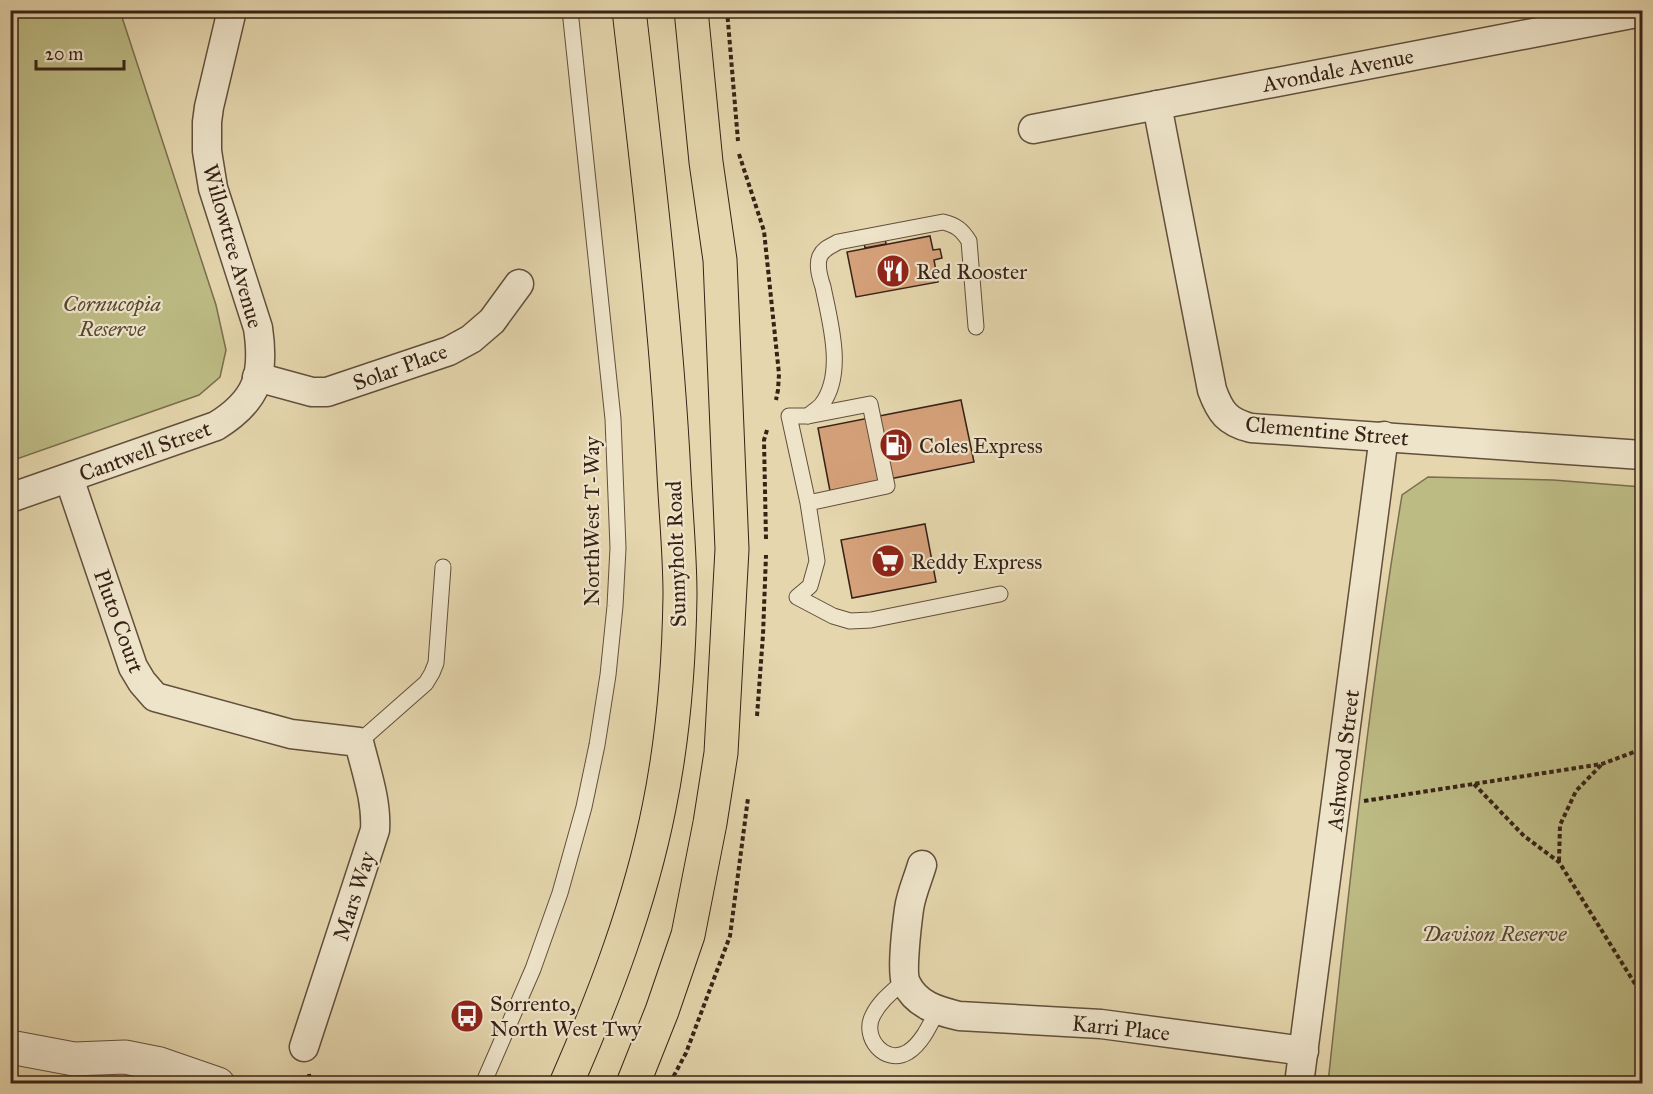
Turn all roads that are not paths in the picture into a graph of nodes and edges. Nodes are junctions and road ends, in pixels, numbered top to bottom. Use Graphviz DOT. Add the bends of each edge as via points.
graph roads {
  1 [pos="232,10"];
  2 [pos="570,10"];
  3 [pos="629,10"];
  4 [pos="691,10"];
  5 [pos="1642,12"];
  6 [pos="1156,105"];
  7 [pos="1033,129"];
  8 [pos="519,284"];
  9 [pos="976,327"];
  10 [pos="257,376"];
  11 [pos="807,416"];
  12 [pos="1384,436"];
  13 [pos="1642,455"];
  14 [pos="69,478"];
  15 [pos="10,498"];
  16 [pos="808,503"];
  17 [pos="443,567"];
  18 [pos="1000,594"];
  19 [pos="359,742"];
  20 [pos="922,865"];
  21 [pos="904,981"];
  22 [pos="938,1011"];
  23 [pos="10,1047"];
  24 [pos="304,1047"];
  25 [pos="1304,1051"];
  26 [pos="74,1059"];
  27 [pos="212,1082"];
  28 [pos="107,1083"];
  29 [pos="483,1083"];
  30 [pos="567,1083"];
  31 [pos="633,1083"];
  32 [pos="1299,1083"];
  1 -- 10 [label="street, Willowtree Avenue" via="209,107 207,151 213,188 258,328 261,349"];
  2 -- 29 [label="lane, NorthWest T-Way" via="613,419 618,548 615,606 608,675 584,807 533,969"];
  3 -- 30 [label="main road, Sunnyholt Road" via="669,386 680,593 678,667 659,808 641,881 598,1010"];
  4 -- 31 [label="main road" via="720,260 732,549 721,753 688,935"];
  5 -- 6 [label="street, Avondale Avenue"];
  6 -- 7 [label="street, Avondale Avenue"];
  6 -- 12 [label="street, Clementine Street" via="1212,390 1222,412 1238,425 1251,428"];
  8 -- 10 [label="street, Solar Place" via="492,321 449,351 327,392 312,392"];
  9 -- 11 [label="lane" via="969,241 953,224 943,222 838,242 826,248 818,267 835,356 831,386 821,405"];
  10 -- 14 [label="street, Cantwell Street" via="245,404 216,426"];
  11 -- 16 [label="lane" via="789,416"];
  11 -- 16 [label="lane" via="870,404 887,486"];
  12 -- 13 [label="street, Clementine Street"];
  12 -- 25 [label="street, Ashwood Street"];
  14 -- 15 [label="street, Cantwell Street"];
  14 -- 19 [label="street, Pluto Court" via="134,667 155,698 291,734"];
  16 -- 18 [label="lane" via="817,561 810,586 797,597 833,616 849,621 871,620"];
  17 -- 19 [label="lane" via="432,674"];
  19 -- 24 [label="street, Mars Way" via="374,802 375,831"];
  20 -- 21 [label="street" via="909,908"];
  21 -- 22 [label="street, Karri Place" via="921,1001"];
  21 -- 22 [label="lane" via="873,1015 869,1025 876,1047 895,1056 906,1053 916,1046"];
  22 -- 25 [label="street, Karri Place" via="960,1016 1101,1023"];
  23 -- 26 [label="street"];
  25 -- 32 [label="street, Ashwood Street"];
  26 -- 27 [label="street" via="125,1057"];
  26 -- 28 [label="street"];
}
